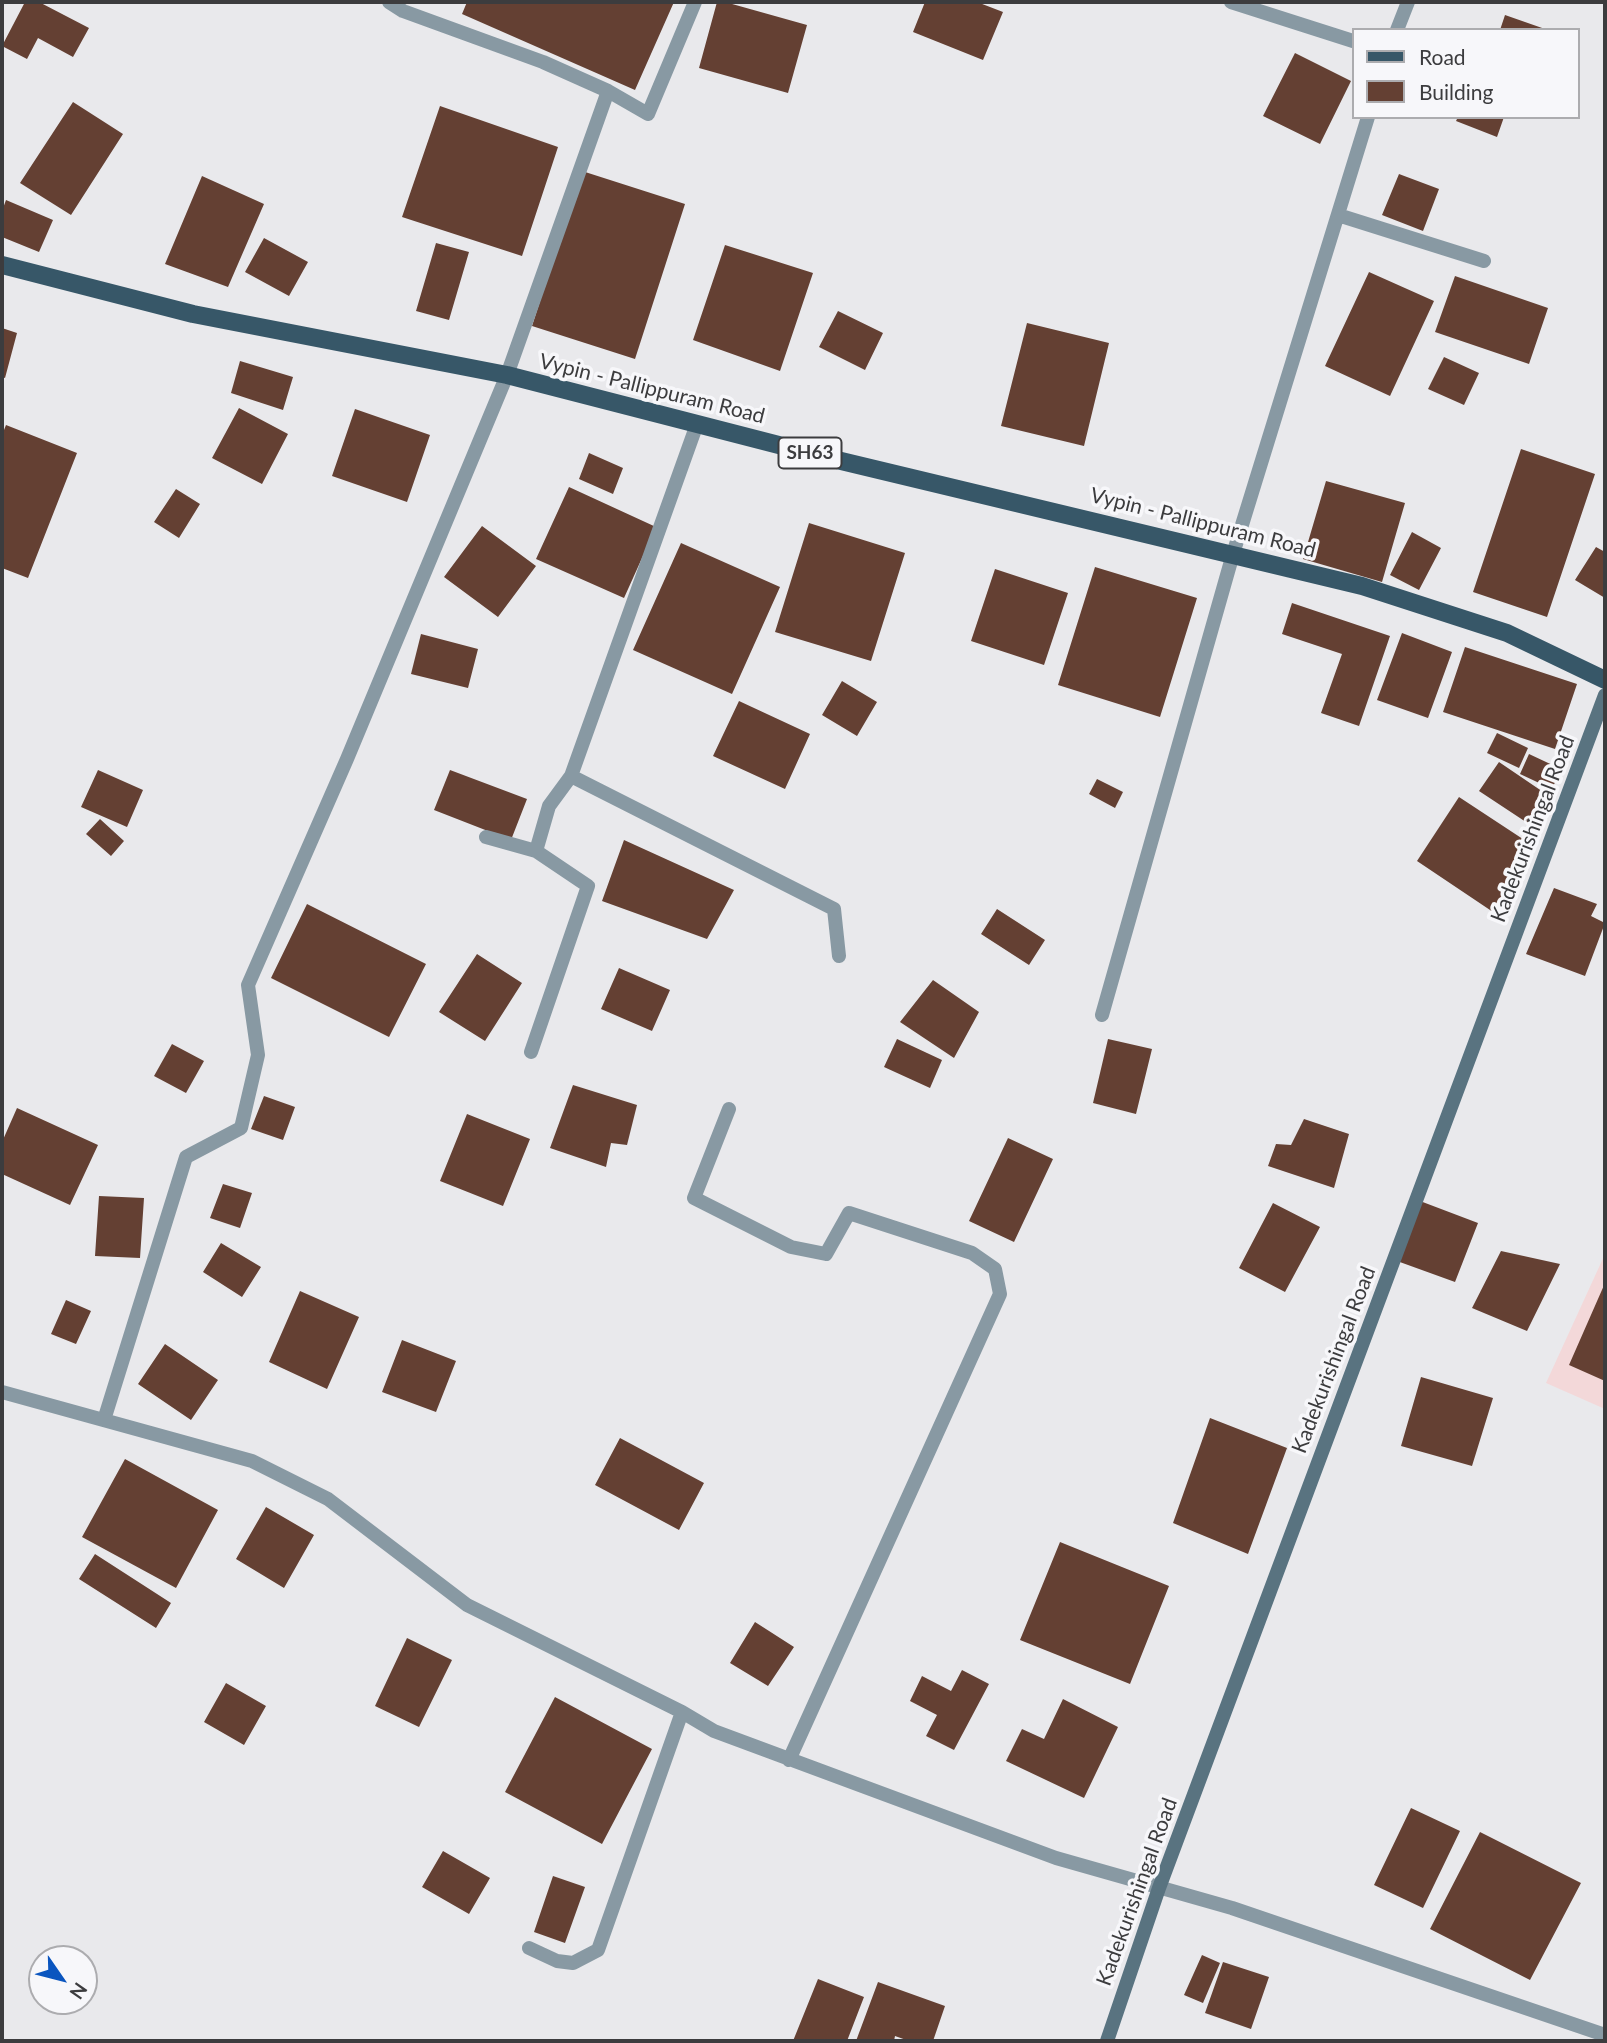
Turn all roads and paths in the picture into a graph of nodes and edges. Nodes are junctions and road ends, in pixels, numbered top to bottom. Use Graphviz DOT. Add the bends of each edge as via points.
graph roads {
  1 [pos="389,2"];
  2 [pos="695,2"];
  3 [pos="1231,2"];
  4 [pos="1408,2"];
  5 [pos="1398,28"];
  6 [pos="1352,41"];
  7 [pos="608,91"];
  8 [pos="1367,119"];
  9 [pos="1338,215"];
  10 [pos="1483,261"];
  11 [pos="2,265"];
  12 [pos="507,375"];
  13 [pos="697,424"];
  14 [pos="1233,554"];
  15 [pos="1605,680"];
  16 [pos="1605,695"];
  17 [pos="571,775"];
  18 [pos="486,836"];
  19 [pos="536,851"];
  20 [pos="839,956"];
  21 [pos="1102,1015"];
  22 [pos="531,1052"];
  23 [pos="729,1109"];
  24 [pos="2,1392"];
  25 [pos="104,1420"];
  26 [pos="682,1712"];
  27 [pos="789,1760"];
  28 [pos="1159,1888"];
  29 [pos="529,1948"];
  30 [pos="1605,2035"];
  31 [pos="1107,2041"];
  1 -- 7 [label="street" via="403,12 543,62"];
  2 -- 7 [label="street" via="648,114"];
  3 -- 6 [label="street"];
  4 -- 5 [label="street"];
  7 -- 12 [label="street"];
  8 -- 9 [label="street"];
  9 -- 10 [label="street"];
  9 -- 14 [label="street"];
  11 -- 12 [label="main road, Vypin - Pallippuram Road / SH63" via="193,314"];
  12 -- 13 [label="main road, Vypin - Pallippuram Road / SH63"];
  12 -- 25 [label="street" via="248,985 258,1055 241,1128 186,1157"];
  13 -- 14 [label="main road, Vypin - Pallippuram Road / SH63"];
  13 -- 17 [label="street"];
  14 -- 15 [label="main road, Vypin - Pallippuram Road / SH63" via="1362,586 1507,633"];
  14 -- 21 [label="street"];
  16 -- 28 [label="street, Kadekurishingal Road"];
  17 -- 19 [label="street" via="550,806"];
  17 -- 20 [label="street" via="834,909"];
  18 -- 19 [label="street"];
  19 -- 22 [label="street" via="588,886"];
  23 -- 27 [label="street" via="694,1198 791,1247 826,1254 849,1213 972,1253 995,1269 1000,1294"];
  24 -- 25 [label="street"];
  25 -- 26 [label="street" via="252,1461 328,1499 467,1605"];
  26 -- 27 [label="street" via="714,1731"];
  26 -- 29 [label="street" via="598,1950 573,1963"];
  27 -- 28 [label="street" via="1056,1858"];
  28 -- 30 [label="street" via="1232,1908"];
  28 -- 31 [label="street, Kadekurishingal Road"];
}
